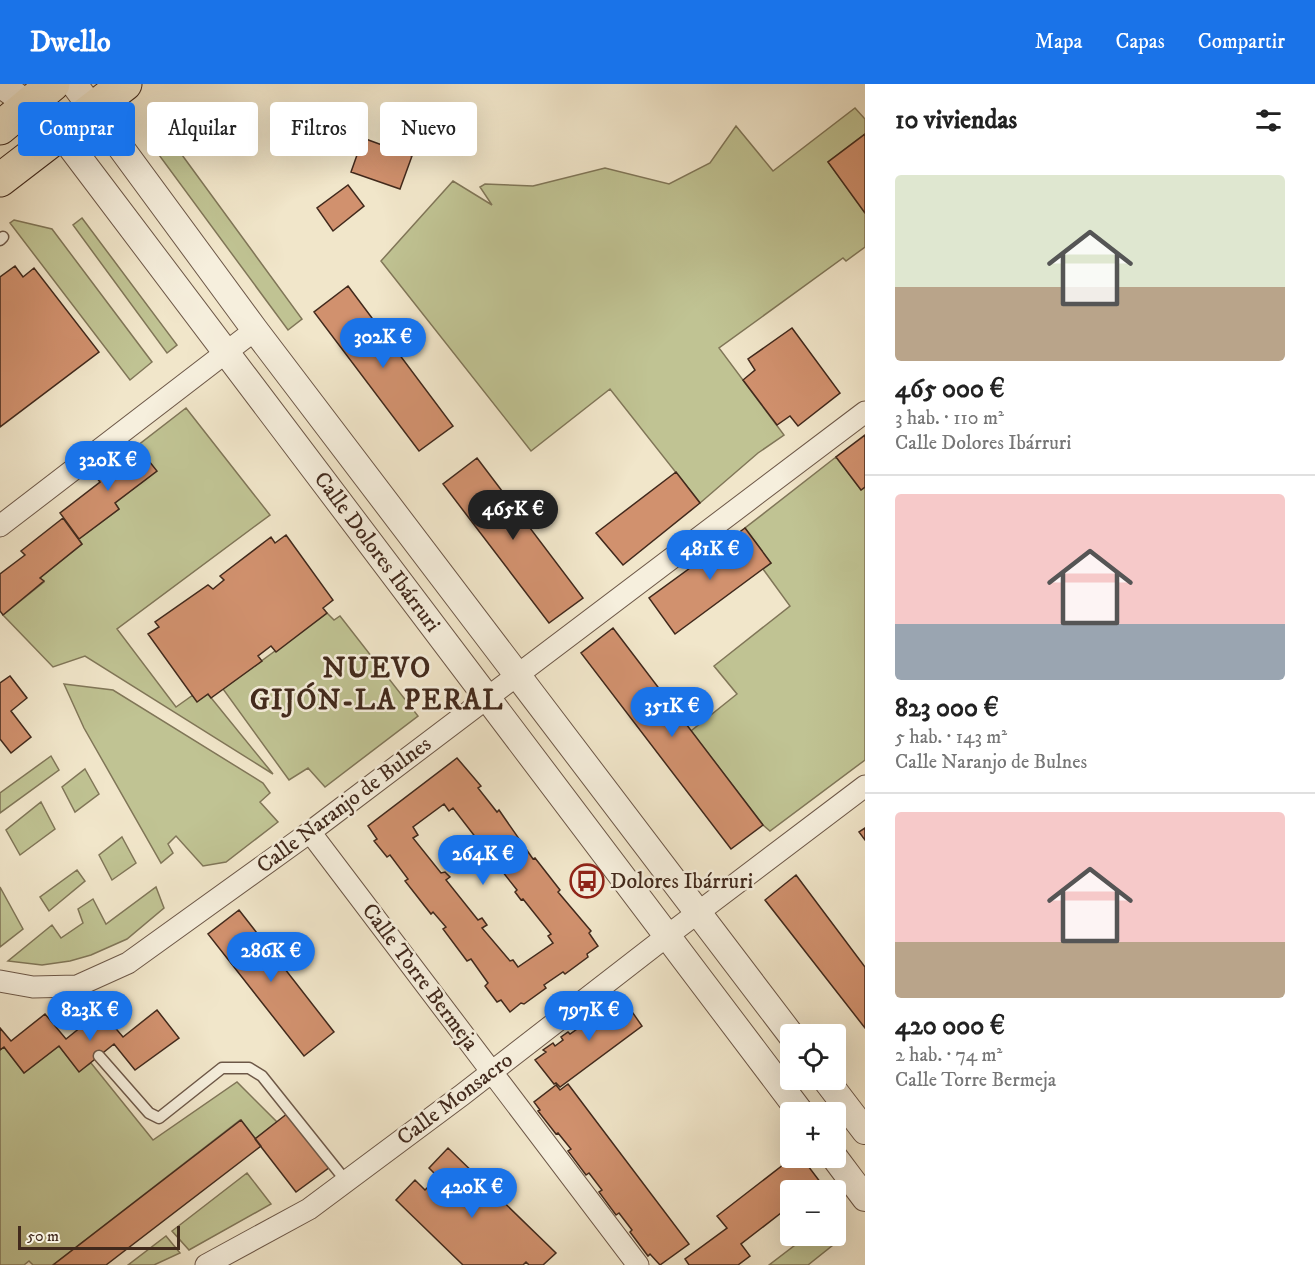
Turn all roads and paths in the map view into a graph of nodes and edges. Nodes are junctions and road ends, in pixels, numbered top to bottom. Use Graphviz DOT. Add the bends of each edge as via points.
graph roads {
  1 [pos="0,84"];
  2 [pos="53,84"];
  3 [pos="125,84"];
  4 [pos="83,97"];
  5 [pos="25,102"];
  6 [pos="32,102"];
  7 [pos="18,114"];
  8 [pos="0,128"];
  9 [pos="32,156"];
  10 [pos="78,156"];
  11 [pos="0,180"];
  12 [pos="255,330"];
  13 [pos="227,353"];
  14 [pos="865,412"];
  15 [pos="0,526"];
  16 [pos="517,675"];
  17 [pos="487,698"];
  18 [pos="865,786"];
  19 [pos="310,832"];
  20 [pos="698,913"];
  21 [pos="667,936"];
  22 [pos="0,981"];
  23 [pos="783,1024"];
  24 [pos="99,1056"];
  25 [pos="492,1071"];
  26 [pos="834,1090"];
  27 [pos="793,1102"];
  28 [pos="865,1131"];
  29 [pos="842,1168"];
  30 [pos="346,1181"];
  31 [pos="865,1198"];
  32 [pos="206,1265"];
  33 [pos="638,1265"];
  1 -- 5 [label="street, Calle Dolores Ibárruri"];
  2 -- 6 [label="main road"];
  3 -- 4 [label="main road"];
  4 -- 12 [label="street, Calle Dolores Ibárruri"];
  7 -- 8 [label="main road"];
  9 -- 11 [label="main road"];
  10 -- 13 [label="street, Calle Dolores Ibárruri"];
  12 -- 13 [label="street"];
  12 -- 16 [label="street, Calle Dolores Ibárruri"];
  13 -- 15 [label="street"];
  13 -- 17 [label="street, Calle Dolores Ibárruri"];
  14 -- 16 [label="street, Calle Naranjo de Bulnes"];
  16 -- 17 [label="street, Calle Naranjo de Bulnes"];
  16 -- 20 [label="street, Calle Dolores Ibárruri"];
  17 -- 19 [label="street, Calle Naranjo de Bulnes"];
  17 -- 21 [label="street, Calle Dolores Ibárruri"];
  18 -- 20 [label="street, Calle Monsacro"];
  19 -- 22 [label="street, Calle Naranjo de Bulnes" via="129,963 77,986 33,987"];
  19 -- 25 [label="street, Calle Torre Bermeja"];
  20 -- 21 [label="street, Calle Monsacro"];
  20 -- 23 [label="street, Calle Dolores Ibárruri"];
  21 -- 25 [label="street, Calle Monsacro"];
  21 -- 27 [label="street, Calle Dolores Ibárruri"];
  24 -- 30 [label="lane" via="149,1113 159,1118 222,1068 249,1068 262,1076"];
  25 -- 30 [label="street, Calle Monsacro"];
  25 -- 33 [label="street, Calle Torre Bermeja"];
  26 -- 28 [label="street"];
  29 -- 31 [label="street"];
  30 -- 32 [label="street, Calle Monsacro" via="309,1209"];
}
